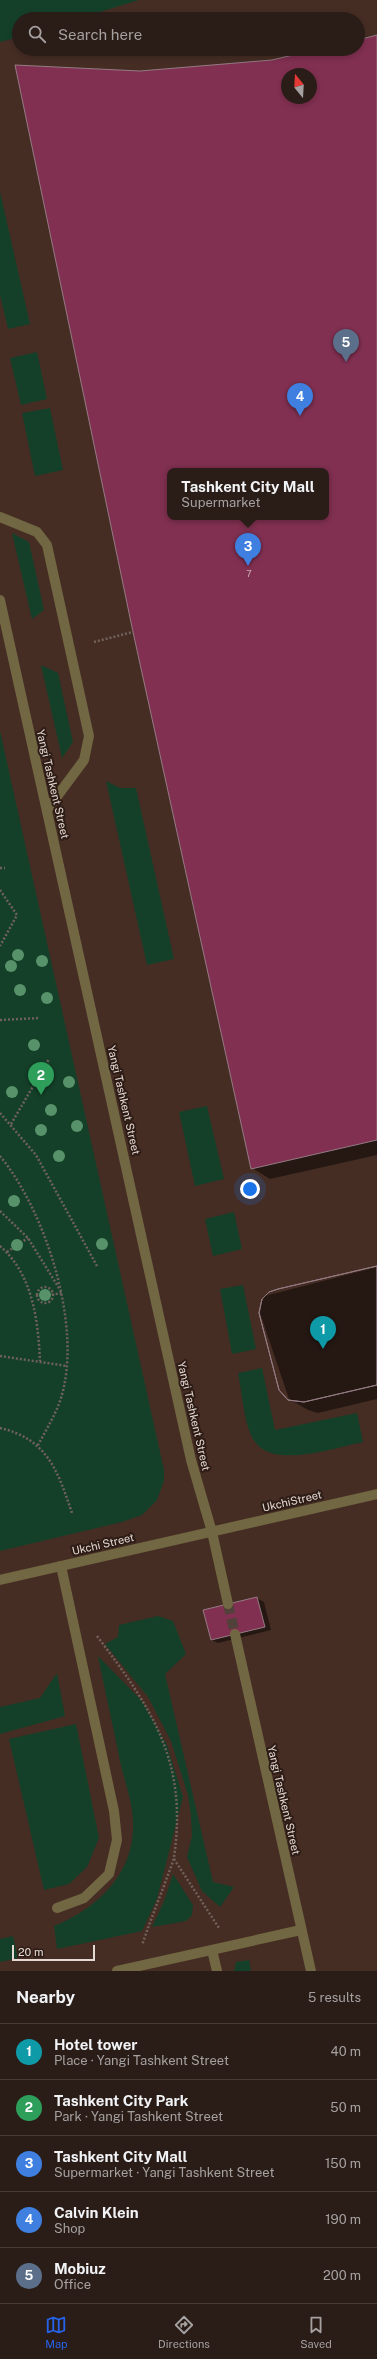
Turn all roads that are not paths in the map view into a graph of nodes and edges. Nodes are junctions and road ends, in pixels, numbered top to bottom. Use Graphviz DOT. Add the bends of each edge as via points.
graph roads {
  1 [pos="0,516"];
  2 [pos="0,600"];
  3 [pos="47,810"];
  4 [pos="377,1494"];
  5 [pos="212,1532"];
  6 [pos="62,1566"];
  7 [pos="0,1580"];
  8 [pos="228,1604"];
  9 [pos="235,1634"];
  10 [pos="57,1908"];
  11 [pos="301,1930"];
  12 [pos="212,1950"];
  13 [pos="117,1971"];
  14 [pos="217,1971"];
  15 [pos="310,1971"];
  1 -- 3 [label="street" via="37,532 47,545 89,736 84,760"];
  2 -- 3 [label="street, Yangi Tashkent Street"];
  3 -- 5 [label="street, Yangi Tashkent Street" via="191,1460"];
  4 -- 5 [label="street, UkchiStreet"];
  5 -- 6 [label="street, Ukchi Street"];
  5 -- 8 [label="street, Yangi Tashkent Street"];
  6 -- 7 [label="street, Ukchi Street"];
  6 -- 10 [label="street" via="114,1811 117,1840 109,1874 84,1898"];
  9 -- 11 [label="street, Yangi Tashkent Street"];
  11 -- 12 [label="street"];
  11 -- 15 [label="street, Yangi Tashkent Street"];
  12 -- 13 [label="street"];
  12 -- 14 [label="street"];
}
